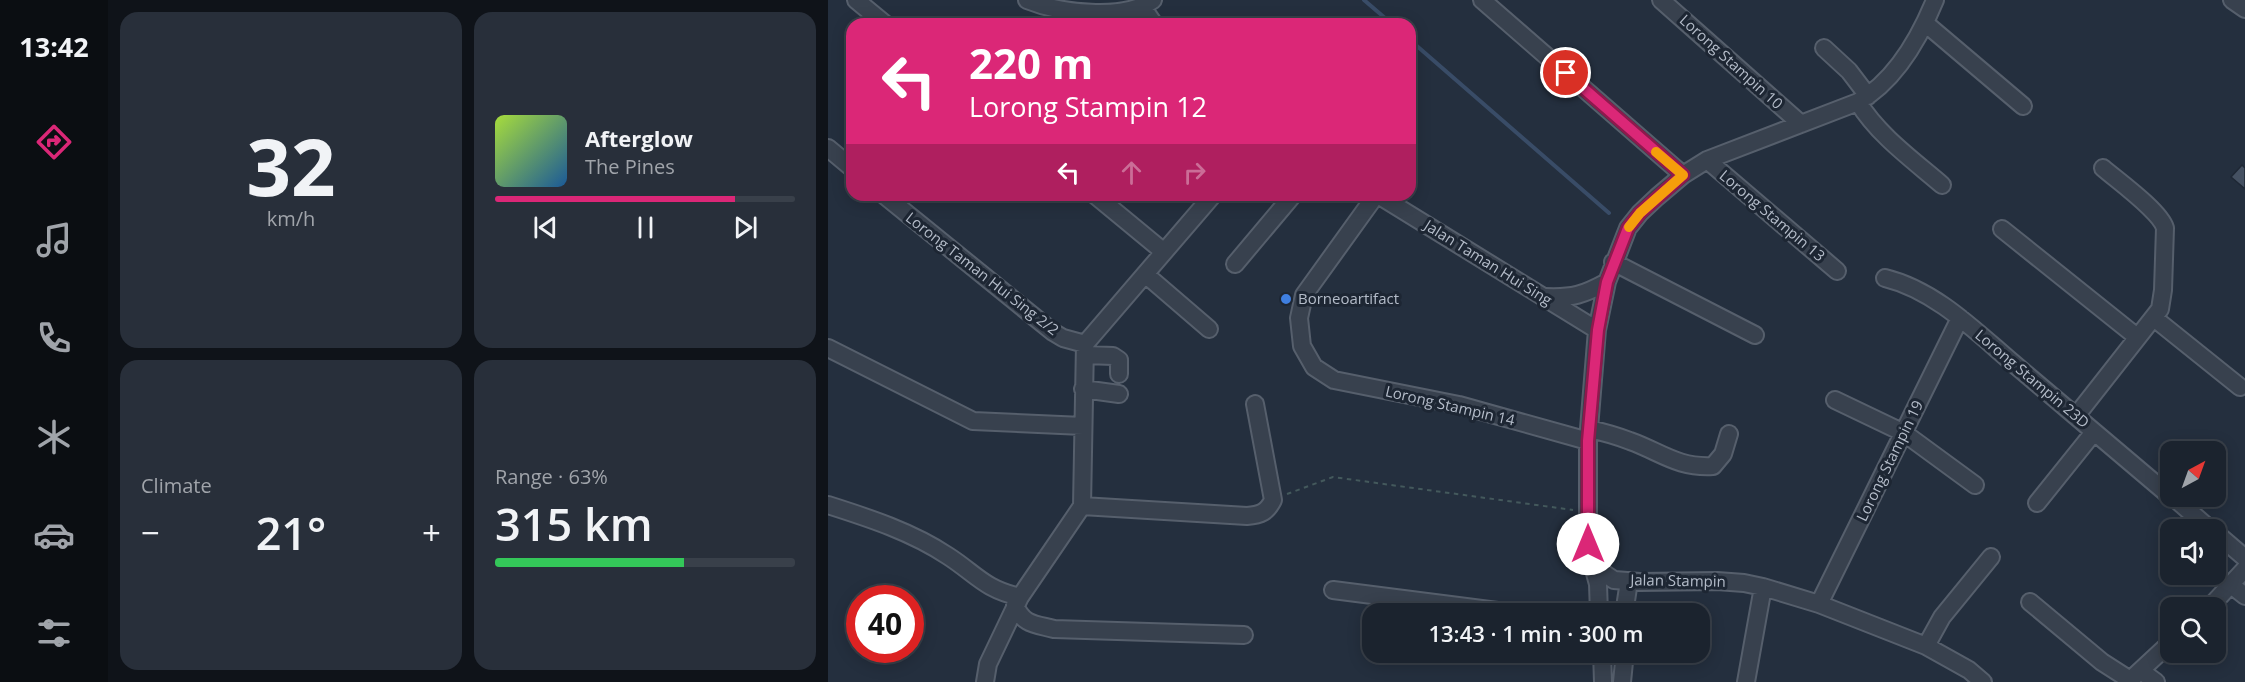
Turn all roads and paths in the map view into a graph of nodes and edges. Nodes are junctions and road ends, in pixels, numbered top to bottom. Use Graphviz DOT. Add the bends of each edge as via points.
graph roads {
  1 [pos="856,0"];
  2 [pos="1027,0"];
  3 [pos="1482,0"];
  4 [pos="1935,0"];
  5 [pos="2232,0"];
  6 [pos="1148,4"];
  7 [pos="1672,4"];
  8 [pos="2245,9"];
  9 [pos="878,18"];
  10 [pos="1085,18"];
  11 [pos="1925,23"];
  12 [pos="1824,48"];
  13 [pos="1863,99"];
  14 [pos="2023,106"];
  15 [pos="1801,124"];
  16 [pos="828,148"];
  17 [pos="1707,160"];
  18 [pos="846,163"];
  19 [pos="2103,168"];
  20 [pos="1683,175"];
  21 [pos="1942,185"];
  22 [pos="891,201"];
  23 [pos="1108,201"];
  24 [pos="1208,201"];
  25 [pos="1288,201"];
  26 [pos="1373,201"];
  27 [pos="1387,201"];
  28 [pos="2002,230"];
  29 [pos="1164,252"];
  30 [pos="1613,262"];
  31 [pos="1235,264"];
  32 [pos="1837,271"];
  33 [pos="1145,274"];
  34 [pos="1885,278"];
  35 [pos="1607,282"];
  36 [pos="1542,296"];
  37 [pos="1960,318"];
  38 [pos="2154,318"];
  39 [pos="1209,329"];
  40 [pos="1598,330"];
  41 [pos="1755,335"];
  42 [pos="2137,337"];
  43 [pos="828,348"];
  44 [pos="1085,350"];
  45 [pos="1119,374"];
  46 [pos="2240,387"];
  47 [pos="1083,389"];
  48 [pos="1119,394"];
  49 [pos="1835,400"];
  50 [pos="1255,404"];
  51 [pos="2076,416"];
  52 [pos="1083,426"];
  53 [pos="2094,432"];
  54 [pos="1904,433"];
  55 [pos="1730,434"];
  56 [pos="1588,435"];
  57 [pos="1975,485"];
  58 [pos="2160,487"];
  59 [pos="1273,500"];
  60 [pos="2037,503"];
  61 [pos="828,505"];
  62 [pos="1082,506"];
  63 [pos="2184,507"];
  64 [pos="1588,513"];
  65 [pos="2198,519"];
  66 [pos="2226,542"];
  67 [pos="1991,557"];
  68 [pos="2245,558"];
  69 [pos="1593,566"];
  70 [pos="2245,568"];
  71 [pos="1629,581"];
  72 [pos="2231,585"];
  73 [pos="1763,587"];
  74 [pos="1332,590"];
  75 [pos="2245,596"];
  76 [pos="2220,597"];
  77 [pos="1018,601"];
  78 [pos="2030,602"];
  79 [pos="1434,603"];
  80 [pos="1599,603"];
  81 [pos="1626,603"];
  82 [pos="1819,604"];
  83 [pos="1244,635"];
  84 [pos="1926,646"];
  85 [pos="2160,652"];
  86 [pos="1602,663"];
  87 [pos="1624,663"];
  88 [pos="2133,678"];
  89 [pos="986,682"];
  90 [pos="1603,682"];
  91 [pos="1622,682"];
  92 [pos="1746,682"];
  93 [pos="1983,682"];
  94 [pos="2156,682"];
  1 -- 9 [label="street"];
  2 -- 10 [label="street"];
  3 -- 20 [label="street"];
  4 -- 11 [label="street"];
  5 -- 8 [label="street"];
  6 -- 10 [label="street"];
  7 -- 15 [label="street, Lorong Stampin 10"];
  11 -- 13 [label="street" via="1889,77"];
  11 -- 14 [label="street"];
  12 -- 13 [label="street" via="1849,71"];
  13 -- 15 [label="street"];
  13 -- 21 [label="street" via="1869,119"];
  15 -- 17 [label="street"];
  16 -- 18 [label="street"];
  17 -- 20 [label="street"];
  17 -- 32 [label="street, Lorong Stampin 13"];
  19 -- 38 [label="street" via="2163,222 2163,290"];
  20 -- 30 [label="street" via="1640,213 1628,228"];
  22 -- 44 [label="street, Lorong Taman Hui Sing 2/2" via="1053,332"];
  23 -- 29 [label="street"];
  24 -- 29 [label="street"];
  25 -- 31 [label="street"];
  26 -- 56 [label="street, Lorong Stampin 14" via="1304,295 1299,318 1302,346 1314,367 1334,380"];
  27 -- 36 [label="street, Jalan Taman Hui Sing"];
  28 -- 42 [label="street"];
  29 -- 33 [label="street"];
  30 -- 35 [label="street"];
  30 -- 41 [label="street"];
  33 -- 39 [label="street"];
  33 -- 44 [label="street"];
  34 -- 37 [label="street, Lorong Stampin 23D" via="1920,290"];
  35 -- 36 [label="street" via="1584,295"];
  35 -- 40 [label="street"];
  36 -- 40 [label="street, Jalan Taman Hui Sing"];
  37 -- 51 [label="street, Lorong Stampin 23D"];
  37 -- 54 [label="street, Lorong Stampin 19"];
  38 -- 42 [label="street"];
  38 -- 46 [label="street"];
  40 -- 56 [label="street"];
  42 -- 51 [label="street"];
  43 -- 52 [label="street" via="973,421"];
  44 -- 45 [label="street, Lorong Taman Hui Sing 2/2" via="1119,360"];
  44 -- 47 [label="street"];
  47 -- 48 [label="street"];
  47 -- 52 [label="street"];
  49 -- 54 [label="street"];
  50 -- 59 [label="street"];
  51 -- 53 [label="street, Lorong Stampin 23D"];
  52 -- 62 [label="street"];
  53 -- 58 [label="street, Lorong Stampin 23D"];
  53 -- 60 [label="street"];
  54 -- 57 [label="street"];
  54 -- 82 [label="street, Lorong Stampin 19"];
  55 -- 56 [label="street, Lorong Stampin 14" via="1723,454 1713,466 1697,467 1631,441"];
  56 -- 64 [label="street"];
  59 -- 62 [label="street" via="1260,515 1247,516"];
  59 -- 64 [label="path" via="1332,477"];
  61 -- 77 [label="street" via="904,532 948,555 998,592"];
  62 -- 77 [label="street"];
  63 -- 65 [label="street, Lorong Stampin 23D"];
  64 -- 69 [label="street"];
  66 -- 68 [label="street"];
  67 -- 84 [label="street" via="1942,617"];
  69 -- 71 [label="street, Jalan Stampin" via="1614,580"];
  69 -- 80 [label="street"];
  70 -- 72 [label="street"];
  71 -- 73 [label="street, Jalan Stampin" via="1716,581"];
  71 -- 81 [label="street"];
  72 -- 75 [label="street"];
  72 -- 76 [label="street"];
  73 -- 82 [label="street, Jalan Stampin"];
  73 -- 92 [label="street"];
  74 -- 79 [label="street"];
  77 -- 83 [label="street" via="1019,615 1028,623 1054,629"];
  77 -- 89 [label="street" via="988,664"];
  78 -- 88 [label="street" via="2102,662"];
  82 -- 84 [label="street, Jalan Stampin"];
  84 -- 93 [label="street, Jalan Stampin"];
  85 -- 88 [label="street"];
  86 -- 90 [label="street"];
  87 -- 91 [label="street"];
  88 -- 94 [label="street"];
}
